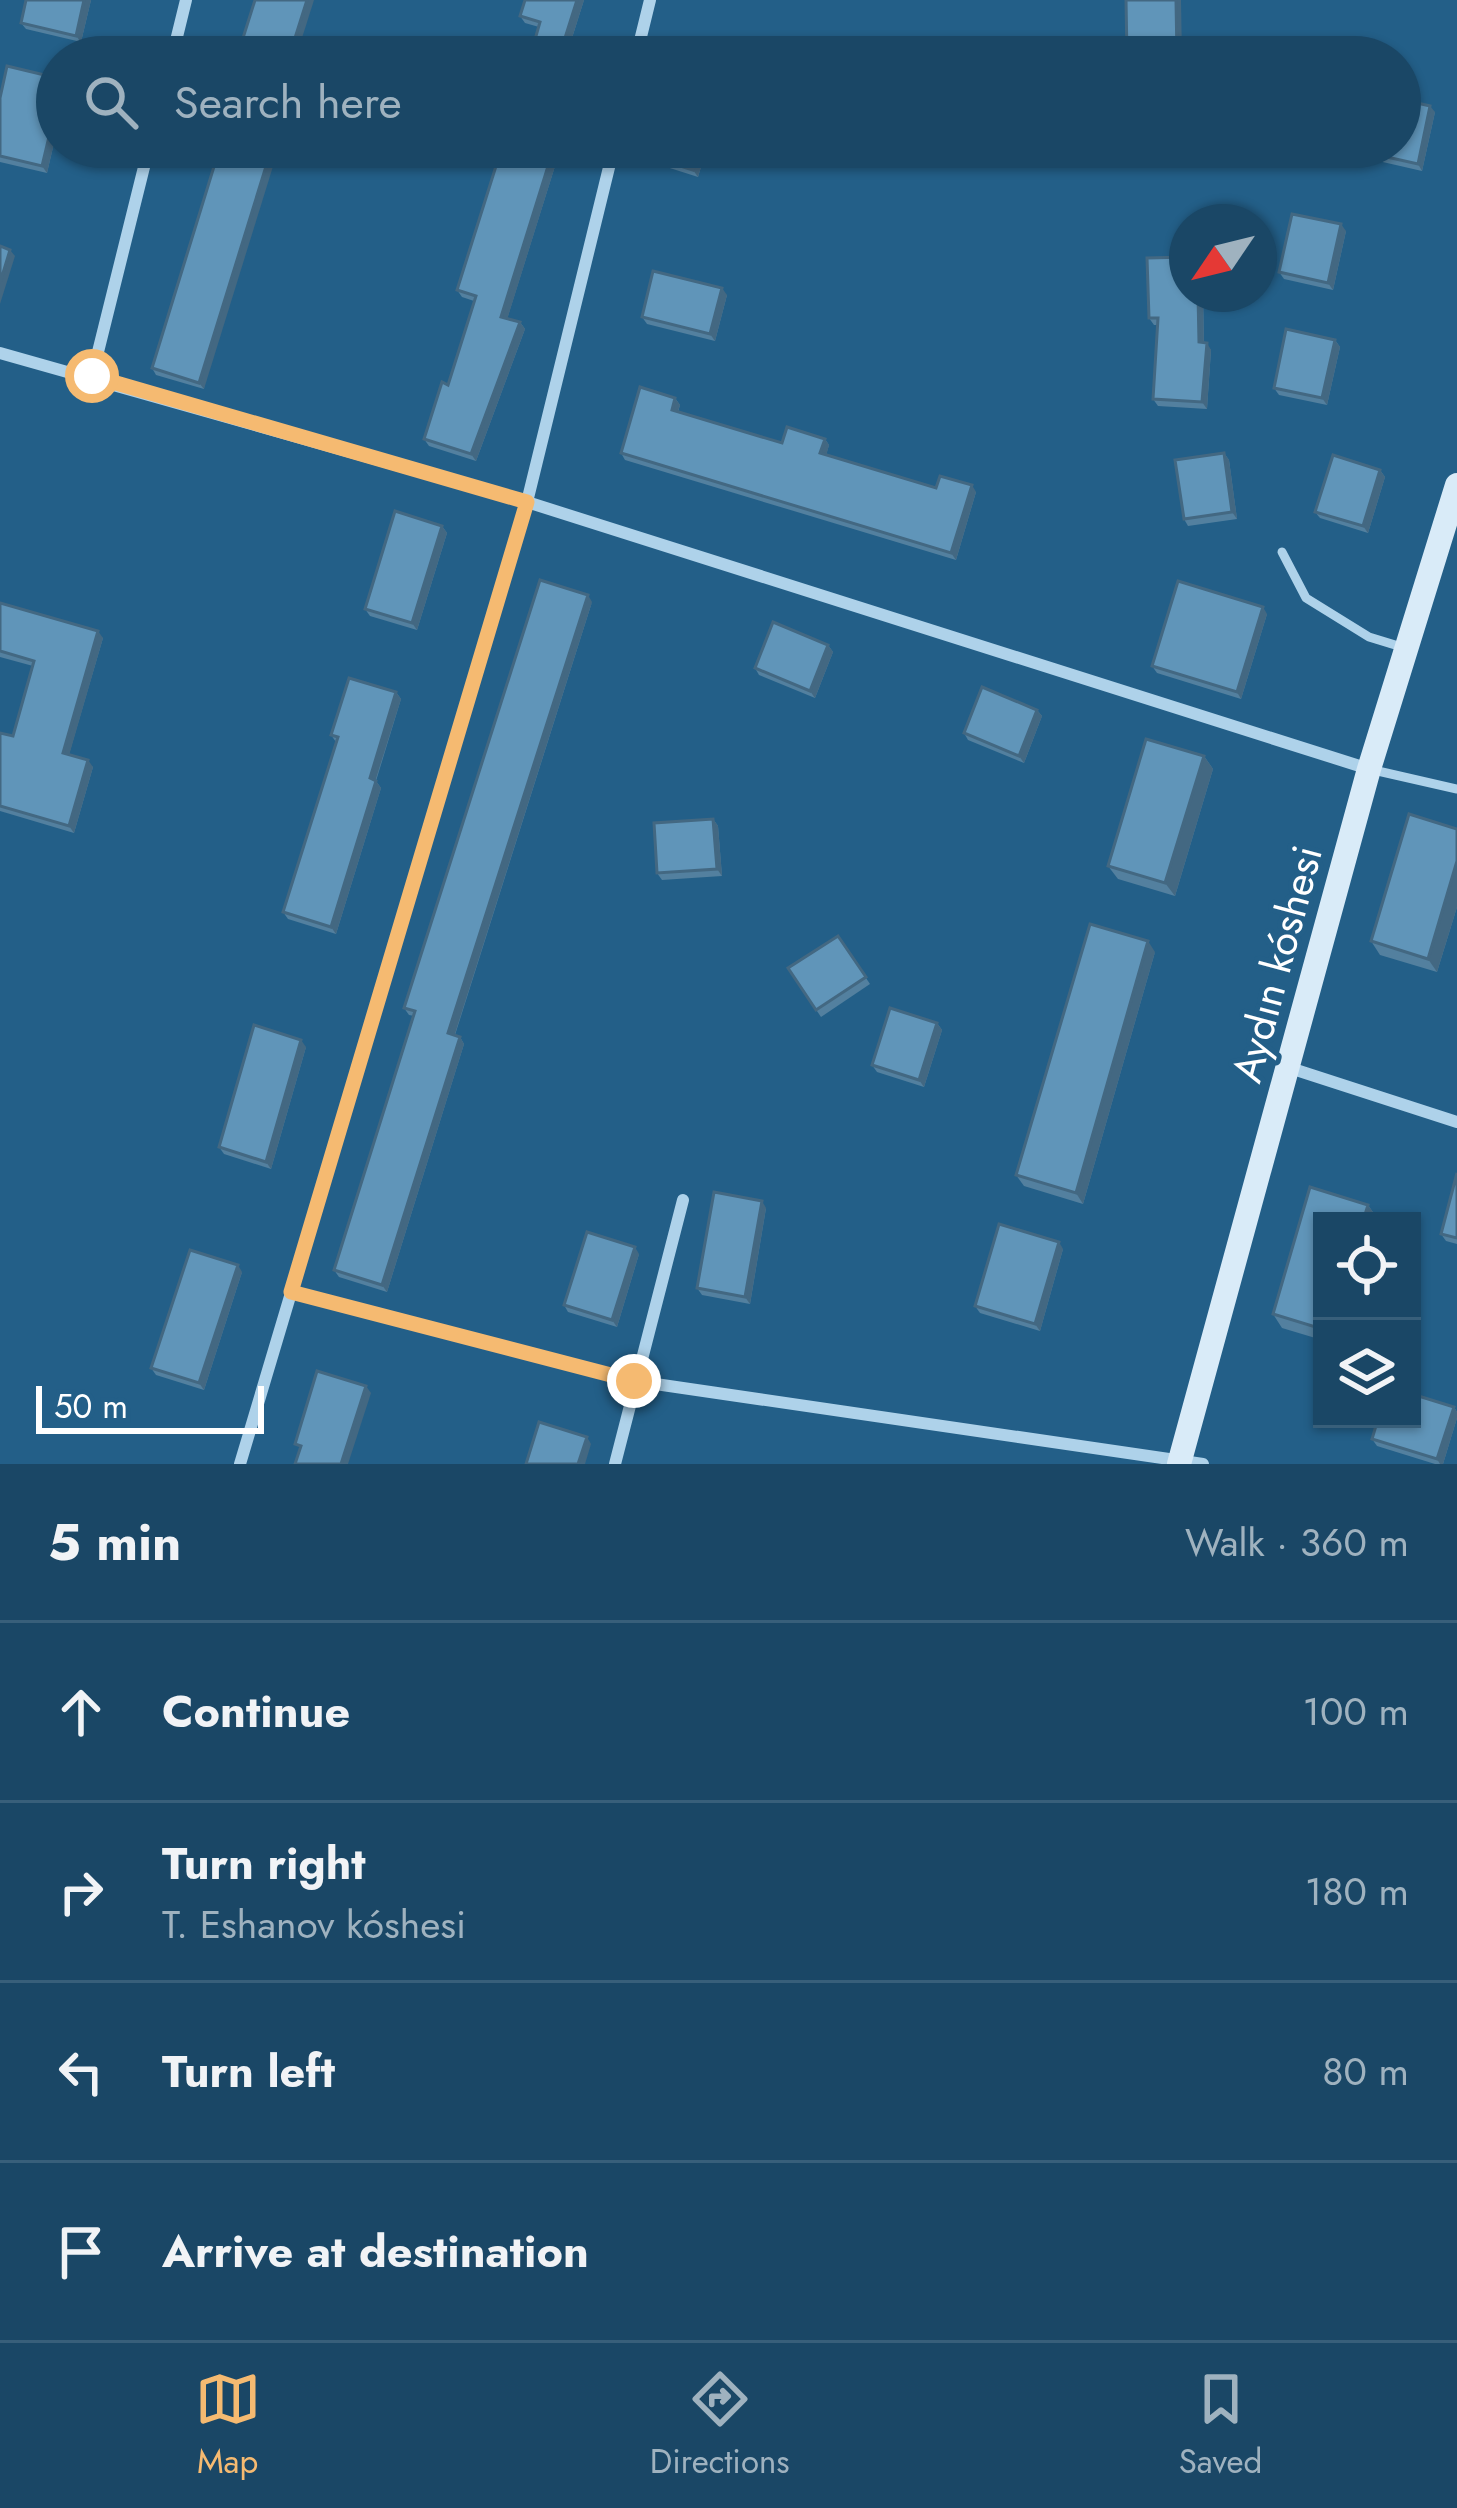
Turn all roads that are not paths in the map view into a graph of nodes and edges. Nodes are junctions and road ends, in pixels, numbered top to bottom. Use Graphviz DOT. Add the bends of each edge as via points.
graph roads {
  1 [pos="186,0"];
  2 [pos="650,0"];
  3 [pos="177,36"];
  4 [pos="641,36"];
  5 [pos="144,168"];
  6 [pos="609,168"];
  7 [pos="0,353"];
  8 [pos="92,376"];
  9 [pos="1457,485"];
  10 [pos="527,502"];
  11 [pos="1282,552"];
  12 [pos="1405,648"];
  13 [pos="1369,769"];
  14 [pos="1457,789"];
  15 [pos="1290,1068"];
  16 [pos="1457,1123"];
  17 [pos="683,1200"];
  18 [pos="291,1292"];
  19 [pos="634,1381"];
  20 [pos="1187,1462"];
  21 [pos="239,1464"];
  22 [pos="615,1464"];
  1 -- 3 [label="street"];
  2 -- 4 [label="street"];
  5 -- 8 [label="street"];
  6 -- 10 [label="street"];
  7 -- 8 [label="street"];
  8 -- 10 [label="street"];
  9 -- 12 [label="street, Aydın kóshesi"];
  10 -- 13 [label="street"];
  10 -- 18 [label="street"];
  11 -- 12 [label="lane" via="1306,598 1369,637"];
  12 -- 13 [label="street, Aydın kóshesi"];
  13 -- 14 [label="lane"];
  13 -- 15 [label="street, Aydın kóshesi"];
  15 -- 16 [label="street"];
  15 -- 20 [label="street, Aydın kóshesi"];
  17 -- 19 [label="street"];
  18 -- 19 [label="street"];
  18 -- 21 [label="street"];
  19 -- 20 [label="street"];
  19 -- 22 [label="street"];
}
